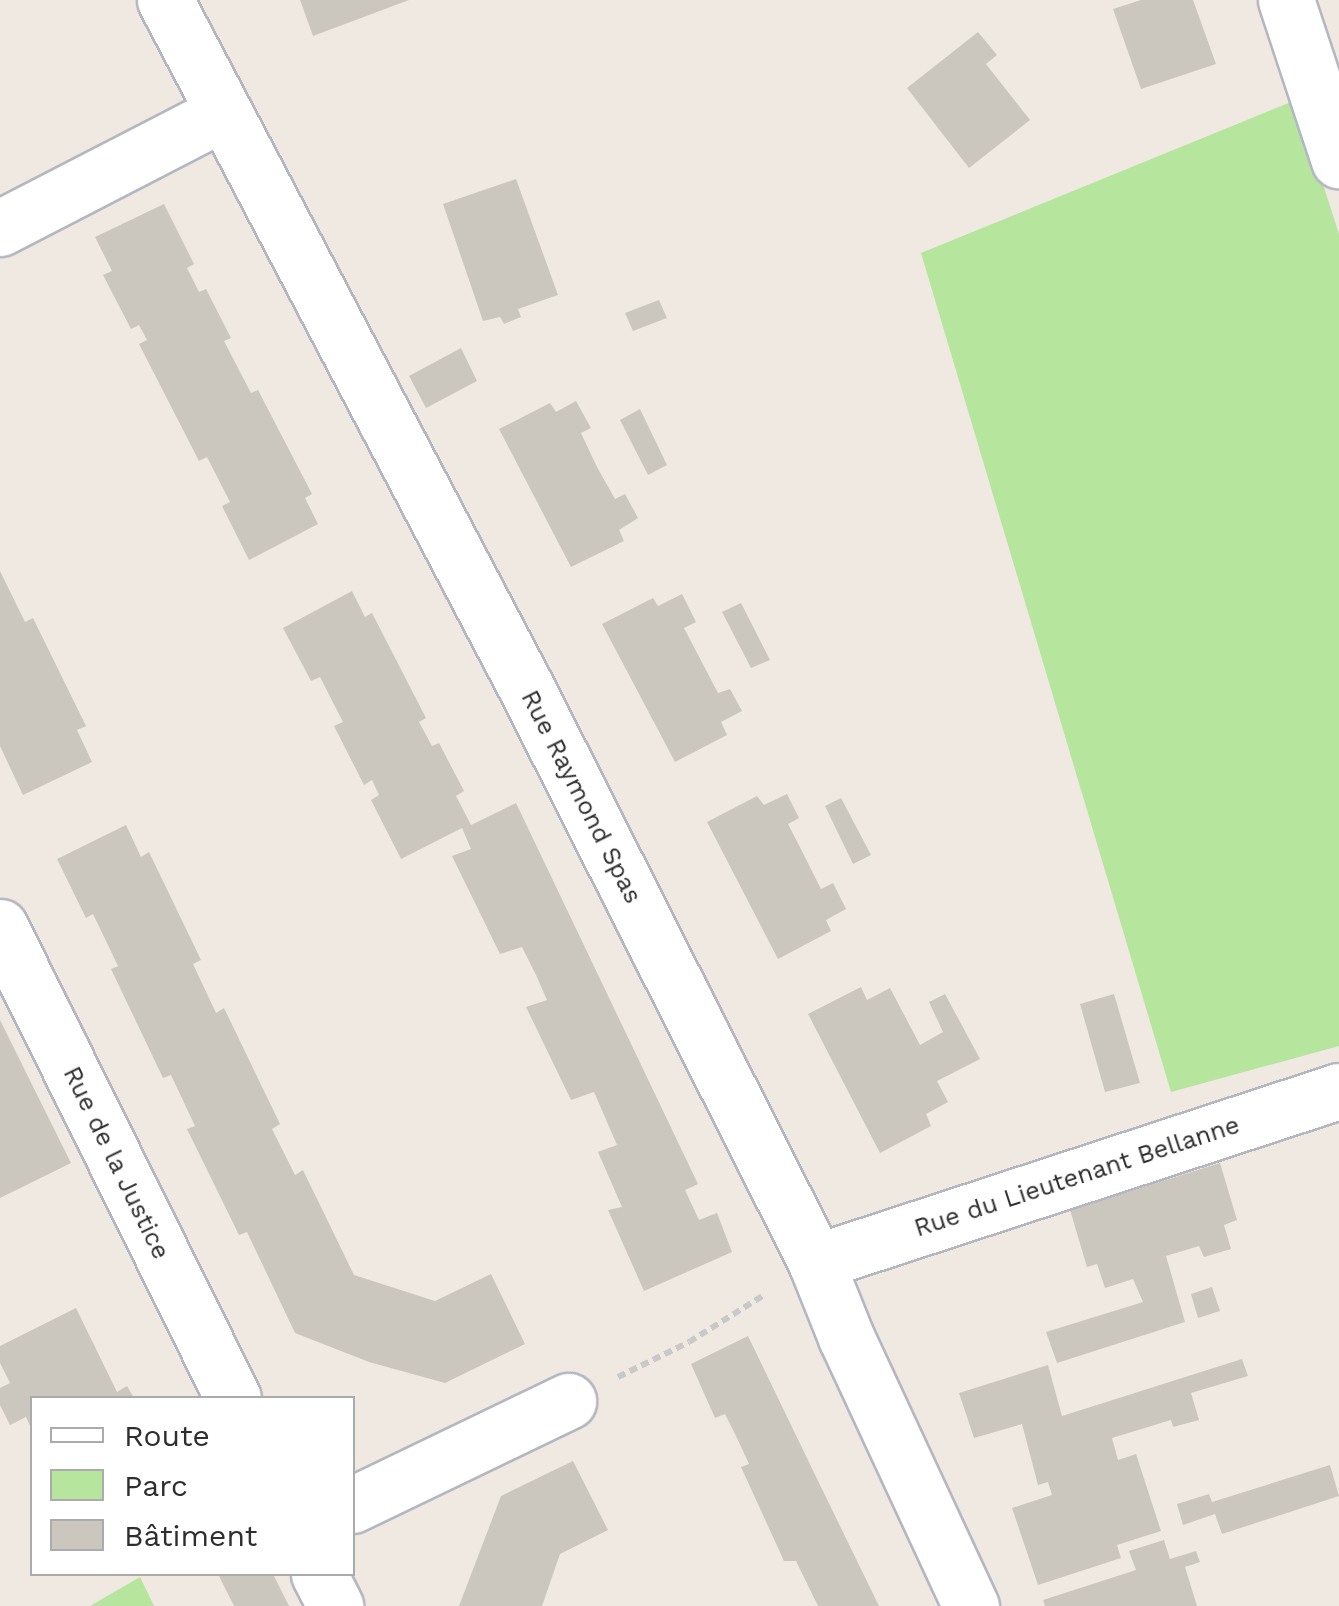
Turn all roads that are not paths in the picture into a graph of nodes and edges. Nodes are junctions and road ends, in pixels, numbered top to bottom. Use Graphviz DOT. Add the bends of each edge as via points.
graph roads {
  1 [pos="164,0"];
  2 [pos="1286,0"];
  3 [pos="221,114"];
  4 [pos="1339,160"];
  5 [pos="0,228"];
  6 [pos="0,927"];
  7 [pos="1339,1091"];
  8 [pos="816,1262"];
  9 [pos="232,1396"];
  10 [pos="568,1402"];
  11 [pos="355,1504"];
  12 [pos="320,1576"];
  13 [pos="335,1606"];
  14 [pos="971,1606"];
  1 -- 3 [label="street, Rue Raymond Spas"];
  2 -- 4 [label="street"];
  3 -- 5 [label="street"];
  3 -- 8 [label="street, Rue Raymond Spas" via="528,693"];
  6 -- 9 [label="street, Rue de la Justice"];
  7 -- 8 [label="street, Rue du Lieutenant Bellanne"];
  8 -- 14 [label="street, Rue Raymond Spas"];
  10 -- 11 [label="street"];
  12 -- 13 [label="street"];
}
